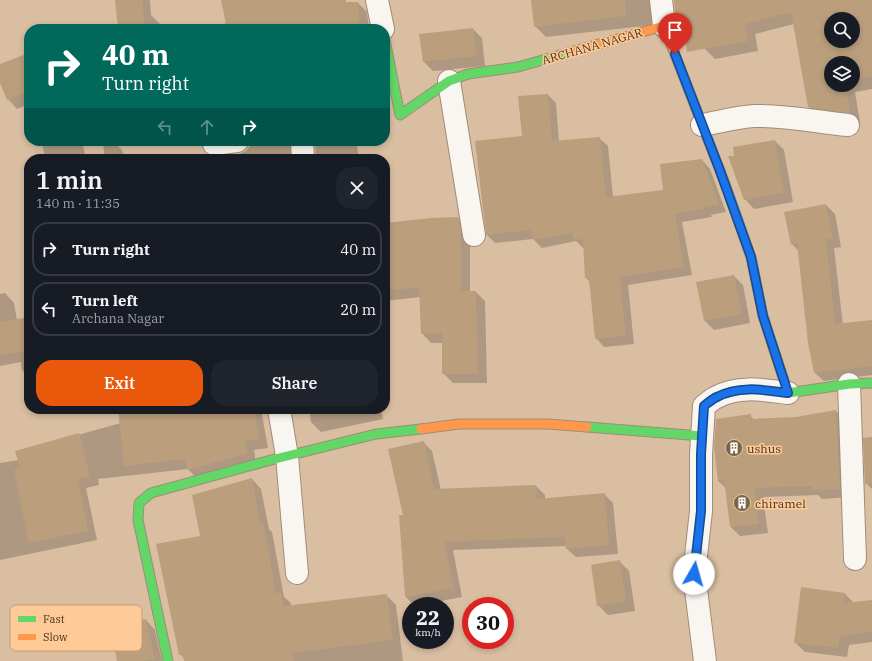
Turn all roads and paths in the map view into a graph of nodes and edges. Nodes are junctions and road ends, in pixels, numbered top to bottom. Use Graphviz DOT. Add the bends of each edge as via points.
graph roads {
  1 [pos="377,0"];
  2 [pos="661,0"];
  3 [pos="382,24"];
  4 [pos="664,26"];
  5 [pos="449,81"];
  6 [pos="390,88"];
  7 [pos="393,116"];
  8 [pos="702,125"];
  9 [pos="848,125"];
  10 [pos="474,235"];
  11 [pos="872,383"];
  12 [pos="849,384"];
  13 [pos="788,393"];
  14 [pos="280,414"];
  15 [pos="702,436"];
  16 [pos="287,456"];
  17 [pos="856,558"];
  18 [pos="297,573"];
  19 [pos="168,661"];
  20 [pos="705,661"];
  1 -- 3 [label="street"];
  2 -- 4 [label="street"];
  4 -- 5 [label="street, ARCHANA NAGAR" via="518,67 468,74"];
  4 -- 8 [label="street"];
  5 -- 7 [label="street, ARCHANA NAGAR"];
  5 -- 10 [label="street"];
  6 -- 7 [label="street, ARCHANA NAGAR"];
  8 -- 9 [label="street" via="752,116 783,116"];
  8 -- 13 [label="street" via="751,257 763,316"];
  11 -- 12 [label="street"];
  12 -- 13 [label="street"];
  12 -- 17 [label="street"];
  13 -- 15 [label="street" via="754,389 734,391 717,397 704,406"];
  14 -- 16 [label="street"];
  15 -- 16 [label="street" via="548,424 459,424 376,434"];
  15 -- 20 [label="street" via="701,511 694,574"];
  16 -- 18 [label="street"];
  16 -- 19 [label="street" via="151,493 139,503 138,520"];
}
